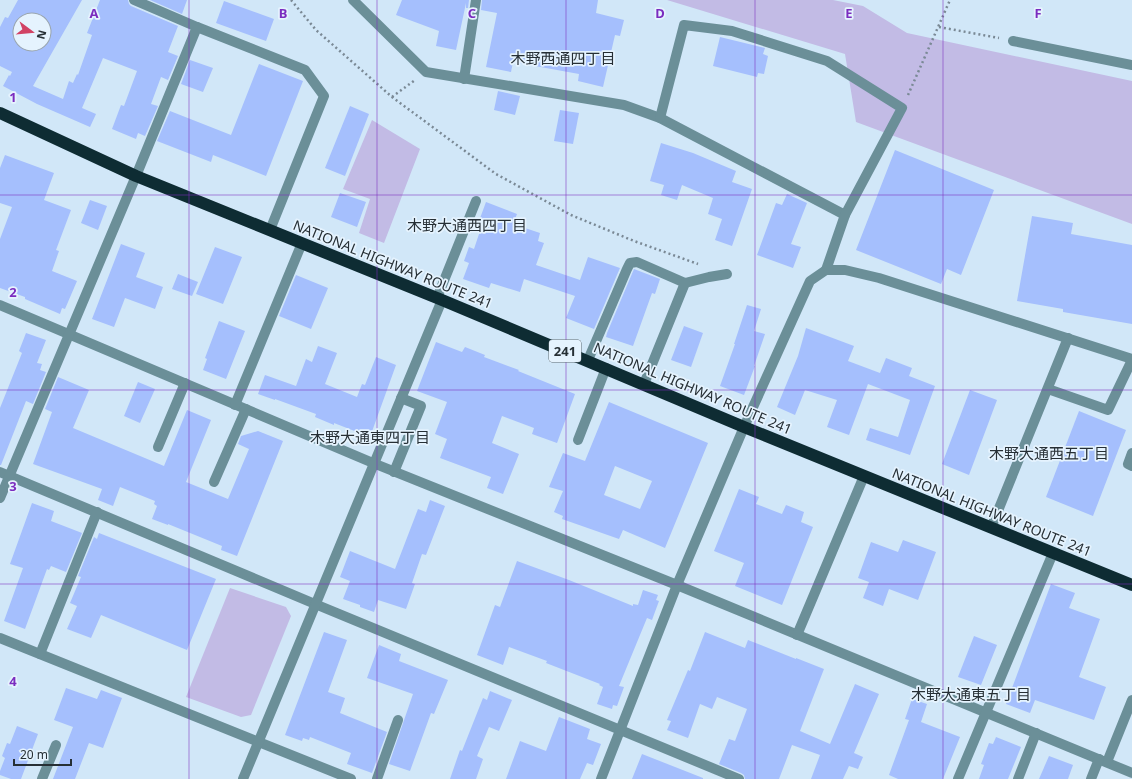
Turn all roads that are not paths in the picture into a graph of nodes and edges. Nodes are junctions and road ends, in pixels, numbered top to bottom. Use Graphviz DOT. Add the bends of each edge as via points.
graph roads {
  1 [pos="134,0"];
  2 [pos="354,0"];
  3 [pos="476,0"];
  4 [pos="197,27"];
  5 [pos="1013,41"];
  6 [pos="1132,64"];
  7 [pos="464,79"];
  8 [pos="0,113"];
  9 [pos="660,118"];
  10 [pos="136,176"];
  11 [pos="476,201"];
  12 [pos="845,215"];
  13 [pos="270,230"];
  14 [pos="302,243"];
  15 [pos="826,270"];
  16 [pos="726,274"];
  17 [pos="685,282"];
  18 [pos="440,299"];
  19 [pos="0,305"];
  20 [pos="69,334"];
  21 [pos="1068,338"];
  22 [pos="588,360"];
  23 [pos="1132,360"];
  24 [pos="606,368"];
  25 [pos="185,383"];
  26 [pos="644,384"];
  27 [pos="1048,389"];
  28 [pos="401,398"];
  29 [pos="235,405"];
  30 [pos="246,409"];
  31 [pos="744,427"];
  32 [pos="578,440"];
  33 [pos="158,447"];
  34 [pos="1132,453"];
  35 [pos="373,463"];
  36 [pos="1132,466"];
  37 [pos="394,472"];
  38 [pos="4,474"];
  39 [pos="864,476"];
  40 [pos="214,482"];
  41 [pos="0,498"];
  42 [pos="97,512"];
  43 [pos="991,528"];
  44 [pos="1053,553"];
  45 [pos="677,585"];
  46 [pos="1132,585"];
  47 [pos="315,604"];
  48 [pos="797,634"];
  49 [pos="0,638"];
  50 [pos="40,654"];
  51 [pos="1132,700"];
  52 [pos="986,713"];
  53 [pos="398,720"];
  54 [pos="621,730"];
  55 [pos="1036,734"];
  56 [pos="258,741"];
  57 [pos="56,745"];
  58 [pos="1103,761"];
  59 [pos="1132,773"];
  60 [pos="42,779"];
  61 [pos="243,779"];
  62 [pos="350,779"];
  63 [pos="377,779"];
  64 [pos="601,779"];
  65 [pos="739,779"];
  66 [pos="958,779"];
  67 [pos="1018,779"];
  68 [pos="1091,779"];
  1 -- 4 [label="street"];
  2 -- 7 [label="street" via="426,72"];
  3 -- 7 [label="street"];
  4 -- 10 [label="street"];
  4 -- 13 [label="street" via="305,70 324,96"];
  5 -- 6 [label="street"];
  7 -- 9 [label="street" via="624,105"];
  8 -- 10 [label="highway, NATIONAL HIGHWAY ROUTE 241 / 241"];
  9 -- 12 [label="street"];
  9 -- 12 [label="street" via="684,25 732,31 827,61 902,108"];
  10 -- 13 [label="highway, NATIONAL HIGHWAY ROUTE 241 / 241"];
  10 -- 20 [label="street"];
  11 -- 18 [label="street"];
  12 -- 15 [label="street"];
  13 -- 14 [label="highway, NATIONAL HIGHWAY ROUTE 241 / 241"];
  14 -- 18 [label="highway, NATIONAL HIGHWAY ROUTE 241 / 241"];
  14 -- 29 [label="street"];
  15 -- 21 [label="street" via="845,270 879,278"];
  15 -- 31 [label="street" via="810,281"];
  16 -- 17 [label="street"];
  17 -- 22 [label="street" via="637,262 630,263"];
  17 -- 26 [label="street"];
  18 -- 22 [label="highway, NATIONAL HIGHWAY ROUTE 241 / 241"];
  18 -- 28 [label="street"];
  19 -- 20 [label="street"];
  20 -- 25 [label="street"];
  20 -- 38 [label="street"];
  21 -- 23 [label="street"];
  21 -- 27 [label="street"];
  22 -- 24 [label="highway, NATIONAL HIGHWAY ROUTE 241 / 241"];
  23 -- 27 [label="street" via="1108,410"];
  24 -- 26 [label="highway, NATIONAL HIGHWAY ROUTE 241 / 241"];
  24 -- 32 [label="street"];
  25 -- 29 [label="street"];
  25 -- 33 [label="street"];
  26 -- 31 [label="highway, NATIONAL HIGHWAY ROUTE 241 / 241"];
  27 -- 43 [label="street"];
  28 -- 35 [label="street"];
  28 -- 37 [label="street" via="421,406"];
  29 -- 30 [label="street"];
  30 -- 35 [label="street"];
  30 -- 40 [label="street"];
  31 -- 39 [label="highway, NATIONAL HIGHWAY ROUTE 241 / 241"];
  31 -- 45 [label="street"];
  34 -- 36 [label="street" via="1128,464"];
  35 -- 37 [label="street"];
  35 -- 47 [label="street"];
  37 -- 45 [label="street"];
  38 -- 41 [label="street"];
  38 -- 42 [label="street"];
  39 -- 43 [label="highway, NATIONAL HIGHWAY ROUTE 241 / 241"];
  39 -- 48 [label="street"];
  42 -- 47 [label="street"];
  42 -- 50 [label="street"];
  43 -- 44 [label="highway, NATIONAL HIGHWAY ROUTE 241 / 241"];
  44 -- 46 [label="highway, NATIONAL HIGHWAY ROUTE 241 / 241"];
  44 -- 52 [label="street"];
  45 -- 48 [label="street"];
  45 -- 54 [label="street"];
  47 -- 54 [label="street"];
  47 -- 56 [label="street"];
  48 -- 52 [label="street"];
  49 -- 50 [label="street"];
  50 -- 56 [label="street"];
  51 -- 58 [label="street"];
  52 -- 55 [label="street"];
  52 -- 66 [label="street"];
  53 -- 63 [label="street"];
  54 -- 64 [label="street"];
  54 -- 65 [label="street"];
  55 -- 58 [label="street"];
  55 -- 67 [label="street"];
  56 -- 61 [label="street"];
  56 -- 62 [label="street"];
  57 -- 60 [label="street"];
  58 -- 59 [label="street"];
  58 -- 68 [label="street"];
}
